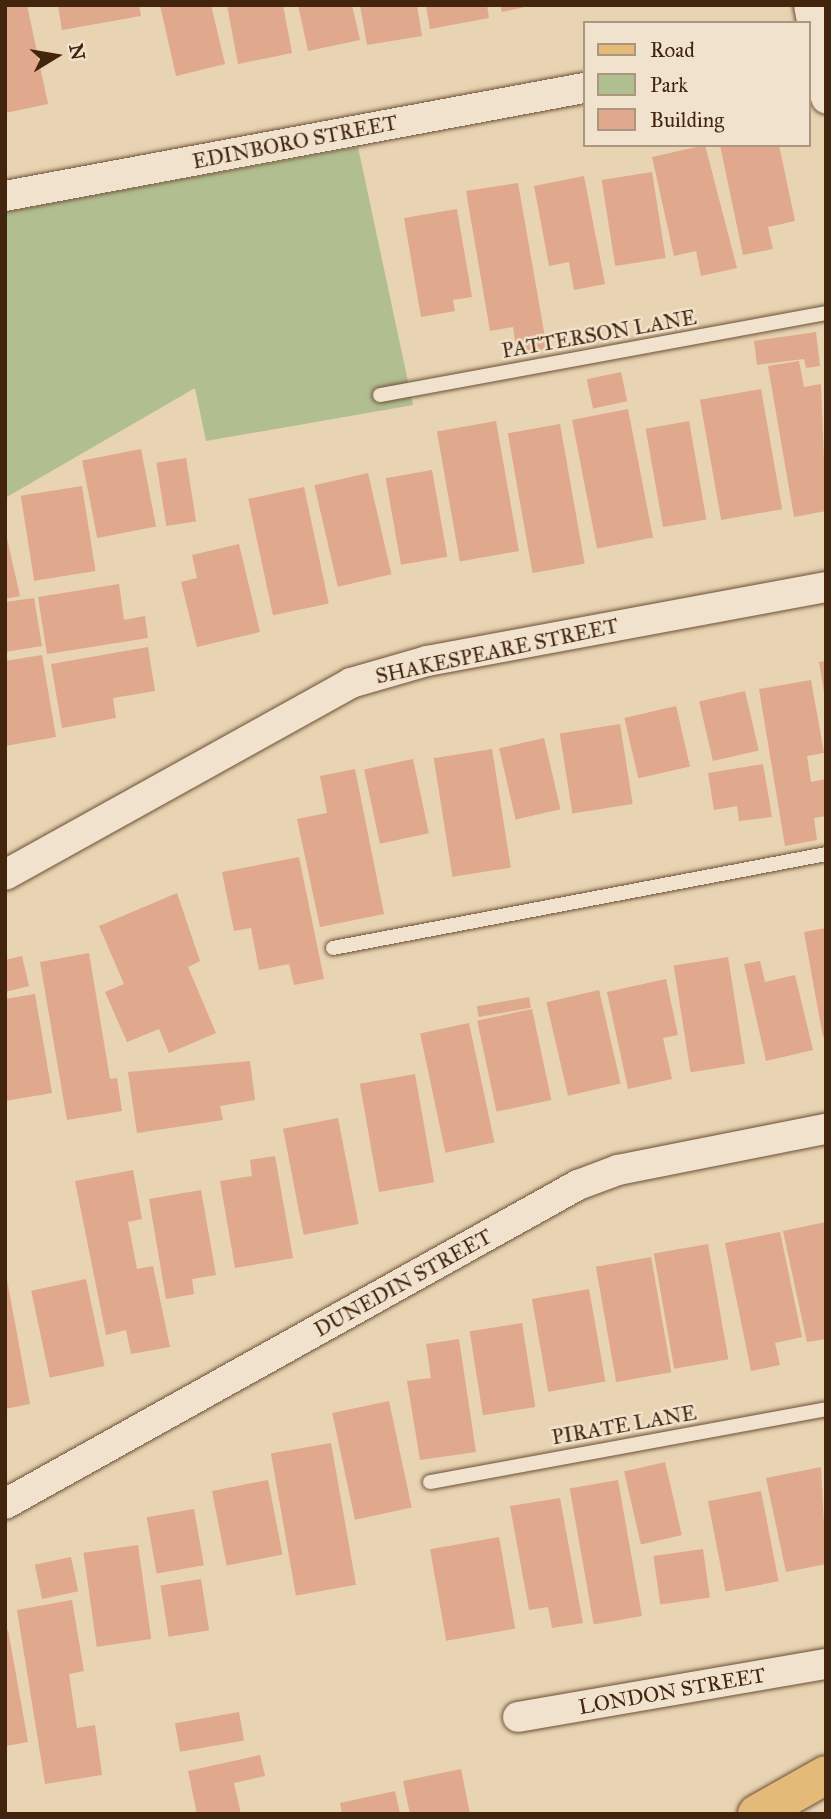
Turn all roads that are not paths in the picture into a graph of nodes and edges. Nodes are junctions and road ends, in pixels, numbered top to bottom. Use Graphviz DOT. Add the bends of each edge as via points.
graph roads {
  1 [pos="808,5"];
  2 [pos="817,45"];
  3 [pos="582,88"];
  4 [pos="826,98"];
  5 [pos="5,196"];
  6 [pos="826,313"];
  7 [pos="380,395"];
  8 [pos="826,587"];
  9 [pos="826,854"];
  10 [pos="5,875"];
  11 [pos="333,948"];
  12 [pos="826,1129"];
  13 [pos="826,1409"];
  14 [pos="430,1482"];
  15 [pos="5,1504"];
  16 [pos="826,1664"];
  17 [pos="519,1717"];
  18 [pos="826,1774"];
  19 [pos="757,1814"];
  1 -- 2 [label="street"];
  2 -- 4 [label="street"];
  3 -- 5 [label="street, EDINBORO STREET"];
  6 -- 7 [label="lane, PATTERSON LANE"];
  8 -- 10 [label="street, SHAKESPEARE STREET" via="427,662 351,683"];
  9 -- 11 [label="lane"];
  12 -- 15 [label="street, DUNEDIN STREET" via="618,1170 578,1185"];
  13 -- 14 [label="lane, PIRATE LANE"];
  16 -- 17 [label="street, LONDON STREET"];
  18 -- 19 [label="main road"];
}
